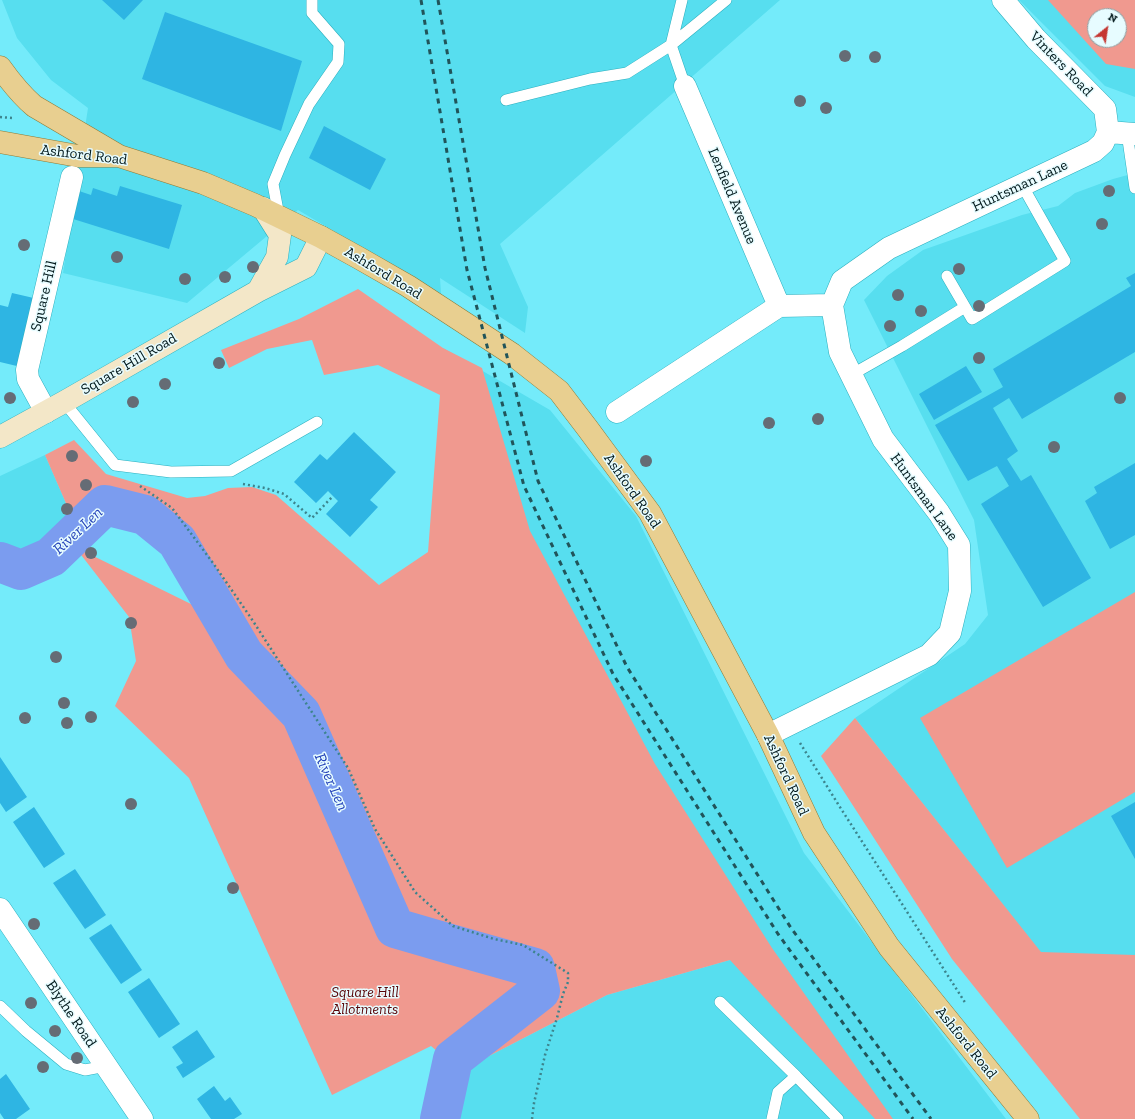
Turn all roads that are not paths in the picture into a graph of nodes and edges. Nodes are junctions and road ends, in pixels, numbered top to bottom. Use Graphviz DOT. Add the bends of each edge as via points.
graph roads {
  1 [pos="312,0"];
  2 [pos="682,0"];
  3 [pos="726,0"];
  4 [pos="1003,0"];
  5 [pos="671,45"];
  6 [pos="0,67"];
  7 [pos="685,86"];
  8 [pos="506,100"];
  9 [pos="1123,133"];
  10 [pos="0,142"];
  11 [pos="120,156"];
  12 [pos="72,177"];
  13 [pos="1022,186"];
  14 [pos="1135,188"];
  15 [pos="271,212"];
  16 [pos="321,237"];
  17 [pos="947,276"];
  18 [pos="258,291"];
  19 [pos="832,305"];
  20 [pos="780,306"];
  21 [pos="965,307"];
  22 [pos="851,375"];
  23 [pos="55,407"];
  24 [pos="617,412"];
  25 [pos="317,422"];
  26 [pos="3,431"];
  27 [pos="768,735"];
  28 [pos="0,909"];
  29 [pos="720,1002"];
  30 [pos="0,1006"];
  31 [pos="106,1066"];
  32 [pos="796,1076"];
  33 [pos="142,1119"];
  34 [pos="772,1119"];
  35 [pos="838,1119"];
  36 [pos="1028,1119"];
  1 -- 15 [label="lane" via="312,13 339,44 338,62 309,104 285,155 273,184"];
  2 -- 5 [label="lane"];
  3 -- 5 [label="lane"];
  4 -- 9 [label="street, Vinters Road" via="1036,39 1105,109"];
  5 -- 7 [label="lane"];
  5 -- 8 [label="lane" via="627,73 590,79"];
  6 -- 11 [label="main road" via="34,106"];
  7 -- 20 [label="street, Lenfield Avenue"];
  9 -- 13 [label="street, Huntsman Lane" via="1103,143 1094,151"];
  9 -- 14 [label="lane"];
  10 -- 11 [label="main road, Ashford Road" via="78,156"];
  11 -- 15 [label="main road, Ashford Road" via="202,183"];
  12 -- 23 [label="street, Square Hill" via="27,370 28,379"];
  13 -- 19 [label="street, Huntsman Lane" via="889,248 842,281"];
  13 -- 21 [label="lane" via="1065,261 972,319"];
  15 -- 16 [label="main road, Ashford Road"];
  15 -- 18 [label="street" via="280,235 277,257"];
  16 -- 18 [label="street, Square Hill Road" via="306,267"];
  16 -- 27 [label="main road, Ashford Road" via="449,312 512,354 559,391 650,512"];
  17 -- 21 [label="lane"];
  18 -- 23 [label="street, Square Hill Road"];
  19 -- 20 [label="street"];
  19 -- 22 [label="street, Huntsman Lane" via="840,352"];
  20 -- 24 [label="street"];
  21 -- 22 [label="lane"];
  22 -- 27 [label="street, Huntsman Lane" via="882,439 939,513 959,545 960,591 950,633 929,655"];
  23 -- 25 [label="lane" via="116,465 171,472 231,471"];
  23 -- 26 [label="street, Square Hill Road"];
  27 -- 36 [label="main road, Ashford Road" via="814,834 889,947"];
  28 -- 31 [label="street, Blythe Road"];
  29 -- 32 [label="lane"];
  30 -- 31 [label="lane" via="66,1064 85,1070"];
  31 -- 33 [label="street, Blythe Road"];
  32 -- 34 [label="lane" via="778,1092"];
  32 -- 35 [label="lane"];
}
